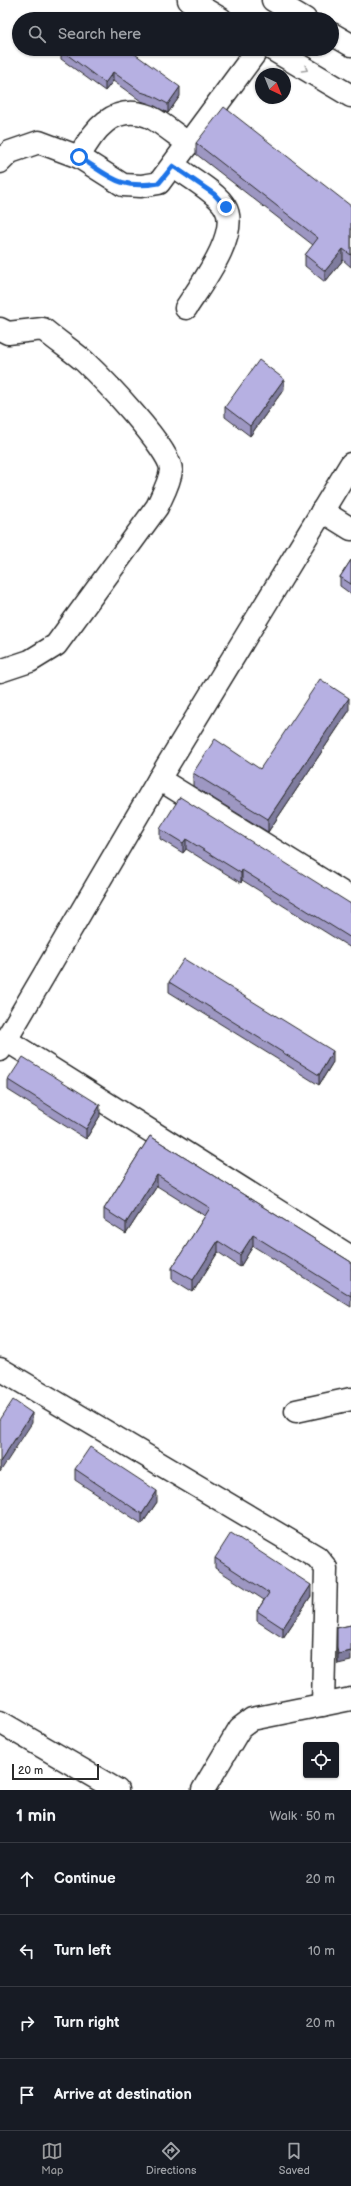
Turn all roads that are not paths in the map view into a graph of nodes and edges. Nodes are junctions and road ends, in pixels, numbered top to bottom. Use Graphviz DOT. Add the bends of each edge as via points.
graph roads {
  1 [pos="189,0"];
  2 [pos="273,0"];
  3 [pos="209,12"];
  4 [pos="294,12"];
  5 [pos="339,38"];
  6 [pos="351,46"];
  7 [pos="253,56"];
  8 [pos="284,56"];
  9 [pos="351,96"];
  10 [pos="189,144"];
  11 [pos="79,157"];
  12 [pos="0,162"];
  13 [pos="173,166"];
  14 [pos="186,308"];
  15 [pos="0,329"];
  16 [pos="351,464"];
  17 [pos="322,511"];
  18 [pos="351,529"];
  19 [pos="0,671"];
  20 [pos="159,779"];
  21 [pos="351,898"];
  22 [pos="3,1045"];
  23 [pos="351,1257"];
  24 [pos="0,1369"];
  25 [pos="351,1399"];
  26 [pos="296,1411"];
  27 [pos="351,1699"];
  28 [pos="322,1705"];
  29 [pos="0,1722"];
  30 [pos="117,1790"];
  31 [pos="203,1790"];
  1 -- 3 [label="street"];
  2 -- 4 [label="street"];
  5 -- 6 [label="street"];
  7 -- 10 [label="street"];
  8 -- 9 [label="street, one-way"];
  10 -- 11 [label="street" via="148,116 127,113 108,119 89,138"];
  10 -- 13 [label="street"];
  11 -- 12 [label="street" via="39,142 10,152"];
  11 -- 13 [label="street" via="123,185 159,183"];
  13 -- 14 [label="street" via="214,194 226,207 230,224 219,255"];
  15 -- 19 [label="street" via="8,333 43,329 84,362 133,412 164,452 171,469 157,507 56,644 30,661"];
  16 -- 17 [label="street"];
  17 -- 18 [label="street"];
  17 -- 20 [label="street"];
  20 -- 21 [label="street"];
  20 -- 22 [label="street"];
  22 -- 23 [label="street"];
  24 -- 28 [label="street" via="317,1557 326,1568"];
  25 -- 26 [label="street"];
  27 -- 28 [label="street"];
  28 -- 31 [label="street" via="252,1719 240,1728"];
  29 -- 30 [label="street"];
}
